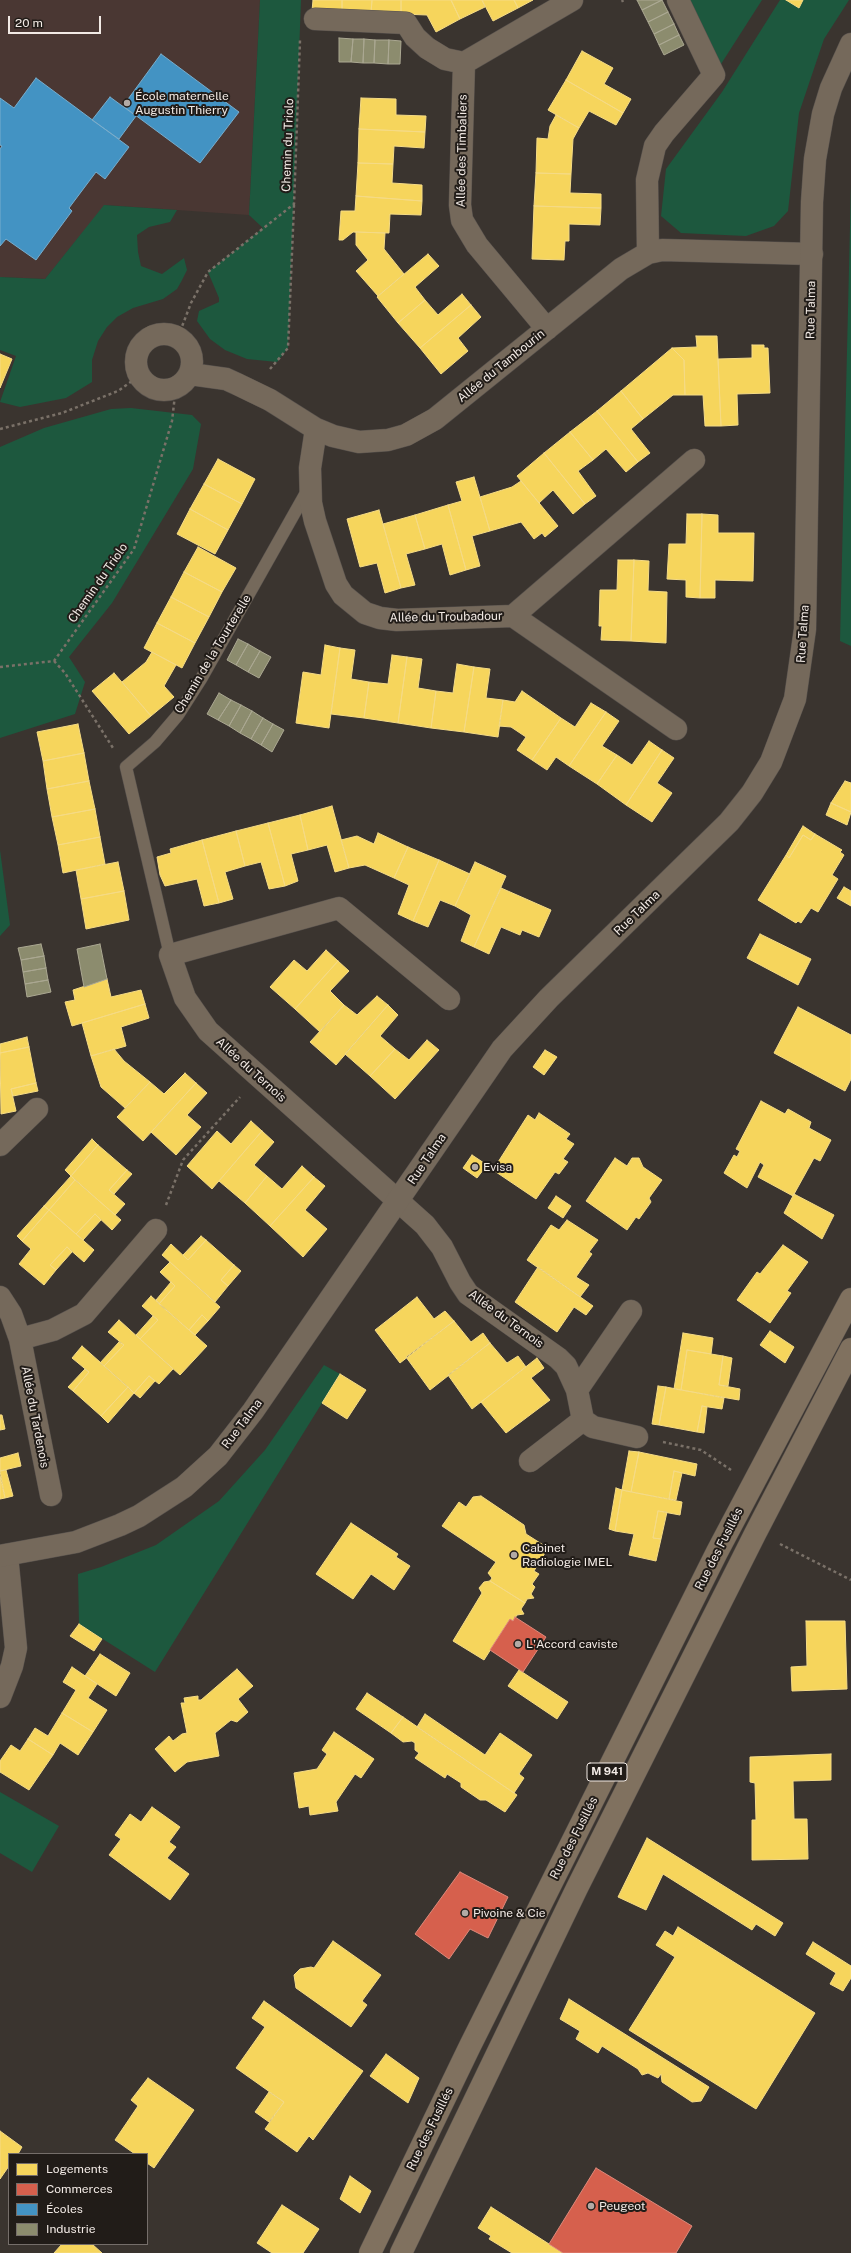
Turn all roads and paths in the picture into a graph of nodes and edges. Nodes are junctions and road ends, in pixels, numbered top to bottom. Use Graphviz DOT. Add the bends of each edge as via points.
graph roads {
  1 [pos="572,0"];
  2 [pos="678,0"];
  3 [pos="308,26"];
  4 [pos="851,44"];
  5 [pos="464,64"];
  6 [pos="294,204"];
  7 [pos="648,252"];
  8 [pos="812,254"];
  9 [pos="547,329"];
  10 [pos="178,337"];
  11 [pos="139,376"];
  12 [pos="183,381"];
  13 [pos="251,390"];
  14 [pos="0,429"];
  15 [pos="316,429"];
  16 [pos="694,460"];
  17 [pos="310,486"];
  18 [pos="513,616"];
  19 [pos="54,661"];
  20 [pos="0,667"];
  21 [pos="676,729"];
  22 [pos="126,767"];
  23 [pos="170,955"];
  24 [pos="449,999"];
  25 [pos="258,1077"];
  26 [pos="37,1109"];
  27 [pos="0,1146"];
  28 [pos="398,1202"];
  29 [pos="156,1230"];
  30 [pos="0,1297"];
  31 [pos="851,1299"];
  32 [pos="631,1311"];
  33 [pos="20,1339"];
  34 [pos="851,1349"];
  35 [pos="577,1390"];
  36 [pos="583,1420"];
  37 [pos="636,1437"];
  38 [pos="530,1461"];
  39 [pos="731,1470"];
  40 [pos="51,1495"];
  41 [pos="776,1542"];
  42 [pos="4,1556"];
  43 [pos="851,1580"];
  44 [pos="0,1697"];
  45 [pos="370,2253"];
  46 [pos="401,2253"];
  1 -- 5 [label="street"];
  2 -- 7 [label="street" via="714,75 655,146 647,180"];
  3 -- 5 [label="street" via="406,23 415,37 427,48 445,58"];
  3 -- 6 [label="path, Chemin du Triolo"];
  4 -- 8 [label="street, Rue Talma" via="831,88 818,136 813,188"];
  5 -- 9 [label="street, Allée des Timbaliers" via="460,205 462,220 477,245"];
  6 -- 10 [label="path, Chemin du Triolo" via="208,272"];
  6 -- 13 [label="path" via="288,348"];
  7 -- 8 [label="street, Allée du Tambourin" via="662,250"];
  7 -- 9 [label="street, Allée du Tambourin" via="621,269"];
  8 -- 28 [label="street, Rue Talma" via="805,629 795,699 771,762 752,793 729,822 549,998 502,1049"];
  9 -- 15 [label="street, Allée du Tambourin" via="435,419 406,435 388,440 359,442 332,436"];
  10 -- 11 [label="street" via="158,334 140,346 135,366"];
  10 -- 12 [label="street" via="191,353 193,364"];
  11 -- 12 [label="street, Allée du Tambourin" via="146,385 155,390 165,391"];
  11 -- 14 [label="path" via="118,391 62,413"];
  12 -- 13 [label="street, Allée du Tambourin" via="226,379"];
  12 -- 19 [label="path, Chemin du Triolo" via="134,549"];
  13 -- 15 [label="street, Allée du Tambourin"];
  15 -- 17 [label="street, Allée du Troubadour"];
  16 -- 18 [label="street, Allée du Troubadour"];
  17 -- 18 [label="street, Allée du Troubadour" via="315,521 336,584 343,595 365,613 397,620"];
  17 -- 22 [label="lane, Chemin de la Tourterelle" via="178,716 155,742"];
  18 -- 21 [label="street, Allée du Troubadour"];
  19 -- 20 [label="path"];
  19 -- 22 [label="path" via="65,673"];
  22 -- 23 [label="lane"];
  23 -- 24 [label="street" via="339,908"];
  23 -- 25 [label="street, Allée du Ternois" via="185,998 196,1016 208,1031"];
  25 -- 28 [label="street, Allée du Ternois"];
  25 -- 29 [label="path" via="183,1160"];
  26 -- 27 [label="street"];
  28 -- 35 [label="street, Allée du Ternois" via="435,1236 468,1294 558,1358 572,1377"];
  28 -- 42 [label="street, Rue Talma" via="254,1411 200,1473 184,1487 139,1516 96,1536 62,1546"];
  29 -- 33 [label="street" via="84,1314 53,1330"];
  30 -- 33 [label="street, Allée du Tardenois" via="12,1314"];
  31 -- 45 [label="main road, Rue des Fusillés / M 941" via="717,1552 470,2046"];
  32 -- 35 [label="street"];
  33 -- 40 [label="street, Allée du Tardenois"];
  34 -- 46 [label="main road, Rue des Fusillés / M 941" via="758,1527 577,1888"];
  35 -- 36 [label="street, Allée du Ternois"];
  36 -- 37 [label="street" via="593,1427"];
  36 -- 38 [label="street"];
  37 -- 39 [label="path" via="701,1450"];
  41 -- 43 [label="path"];
  42 -- 44 [label="street" via="16,1648"];
}
